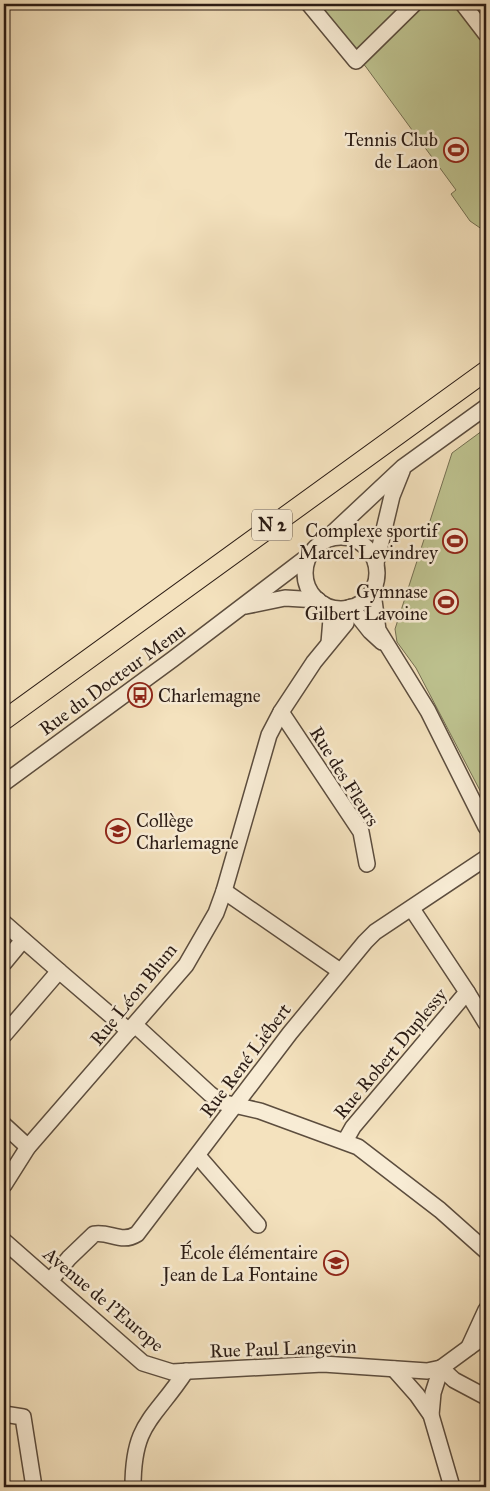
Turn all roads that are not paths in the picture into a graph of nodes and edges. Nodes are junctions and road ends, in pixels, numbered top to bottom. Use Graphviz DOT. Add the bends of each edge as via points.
graph roads {
  1 [pos="309,4"];
  2 [pos="414,4"];
  3 [pos="463,4"];
  4 [pos="486,34"];
  5 [pos="486,371"];
  6 [pos="486,407"];
  7 [pos="403,467"];
  8 [pos="324,541"];
  9 [pos="311,554"];
  10 [pos="376,563"];
  11 [pos="375,586"];
  12 [pos="320,602"];
  13 [pos="244,606"];
  14 [pos="350,608"];
  15 [pos="370,631"];
  16 [pos="329,643"];
  17 [pos="387,646"];
  18 [pos="281,712"];
  19 [pos="4,720"];
  20 [pos="4,783"];
  21 [pos="486,827"];
  22 [pos="486,858"];
  23 [pos="367,864"];
  24 [pos="224,891"];
  25 [pos="412,909"];
  26 [pos="4,923"];
  27 [pos="23,940"];
  28 [pos="4,963"];
  29 [pos="59,971"];
  30 [pos="340,971"];
  31 [pos="467,992"];
  32 [pos="486,1023"];
  33 [pos="132,1028"];
  34 [pos="4,1035"];
  35 [pos="235,1105"];
  36 [pos="4,1125"];
  37 [pos="345,1141"];
  38 [pos="28,1147"];
  39 [pos="198,1156"];
  40 [pos="4,1185"];
  41 [pos="258,1225"];
  42 [pos="4,1241"];
  43 [pos="486,1251"];
  44 [pos="50,1281"];
  45 [pos="486,1310"];
  46 [pos="486,1335"];
  47 [pos="469,1347"];
  48 [pos="394,1368"];
  49 [pos="441,1368"];
  50 [pos="186,1372"];
  51 [pos="486,1397"];
  52 [pos="4,1414"];
  53 [pos="431,1415"];
  54 [pos="34,1487"];
  55 [pos="133,1487"];
  56 [pos="452,1487"];
  1 -- 2 [label="street" via="356,61"];
  3 -- 4 [label="street"];
  5 -- 19 [label="main road, N 2"];
  6 -- 7 [label="street"];
  7 -- 8 [label="street"];
  7 -- 10 [label="street" via="392,496"];
  8 -- 9 [label="street"];
  8 -- 10 [label="street" via="345,537 355,540 368,549"];
  9 -- 12 [label="street" via="306,563 307,584"];
  9 -- 13 [label="street, Rue du Docteur Menu"];
  10 -- 11 [label="street"];
  11 -- 14 [label="street" via="366,599"];
  11 -- 17 [label="street" via="378,630"];
  12 -- 13 [label="street, Rue du Docteur Menu" via="285,598"];
  12 -- 14 [label="street" via="335,608"];
  12 -- 16 [label="street" via="331,619"];
  13 -- 20 [label="street, Rue du Docteur Menu"];
  14 -- 15 [label="street"];
  14 -- 16 [label="street, Rue Léon Blum" via="346,623"];
  15 -- 16 [label="street, Rue Léon Blum" via="359,627 346,629"];
  15 -- 17 [label="street"];
  16 -- 18 [label="street, Rue Léon Blum"];
  17 -- 21 [label="street" via="428,711"];
  18 -- 23 [label="street, Rue des Fleurs" via="361,832"];
  18 -- 24 [label="street, Rue Léon Blum" via="269,735"];
  22 -- 25 [label="street, Rue René Liébert"];
  24 -- 30 [label="street"];
  24 -- 33 [label="street, Rue Léon Blum" via="216,913 186,966"];
  25 -- 30 [label="street, Rue René Liébert" via="375,932"];
  25 -- 31 [label="street, Rue Robert Duplessy"];
  26 -- 27 [label="street"];
  27 -- 28 [label="street"];
  27 -- 29 [label="street"];
  29 -- 33 [label="street"];
  29 -- 34 [label="street"];
  30 -- 35 [label="street, Rue René Liébert"];
  31 -- 32 [label="street, Rue Robert Duplessy"];
  31 -- 37 [label="street, Rue Robert Duplessy" via="353,1126"];
  33 -- 35 [label="street" via="210,1094 221,1102"];
  33 -- 38 [label="street, Rue Léon Blum"];
  35 -- 37 [label="street"];
  35 -- 39 [label="street, Rue René Liébert"];
  36 -- 38 [label="street"];
  37 -- 43 [label="street" via="369,1153"];
  38 -- 40 [label="street, Rue Léon Blum"];
  39 -- 41 [label="street"];
  39 -- 44 [label="street, Rue René Liébert" via="137,1234 124,1239 94,1234"];
  42 -- 44 [label="street, Avenue de l'Europe"];
  44 -- 50 [label="street, Avenue de l'Europe" via="143,1363 162,1370"];
  45 -- 47 [label="street"];
  46 -- 47 [label="street"];
  47 -- 49 [label="street"];
  48 -- 49 [label="street, Rue Paul Langevin" via="427,1371"];
  48 -- 50 [label="street, Rue Paul Langevin" via="305,1364"];
  48 -- 53 [label="street"];
  49 -- 51 [label="street" via="454,1380"];
  49 -- 53 [label="street" via="433,1393"];
  50 -- 55 [label="street" via="140,1435 134,1456"];
  52 -- 54 [label="street" via="23,1417"];
  53 -- 56 [label="street"];
}
